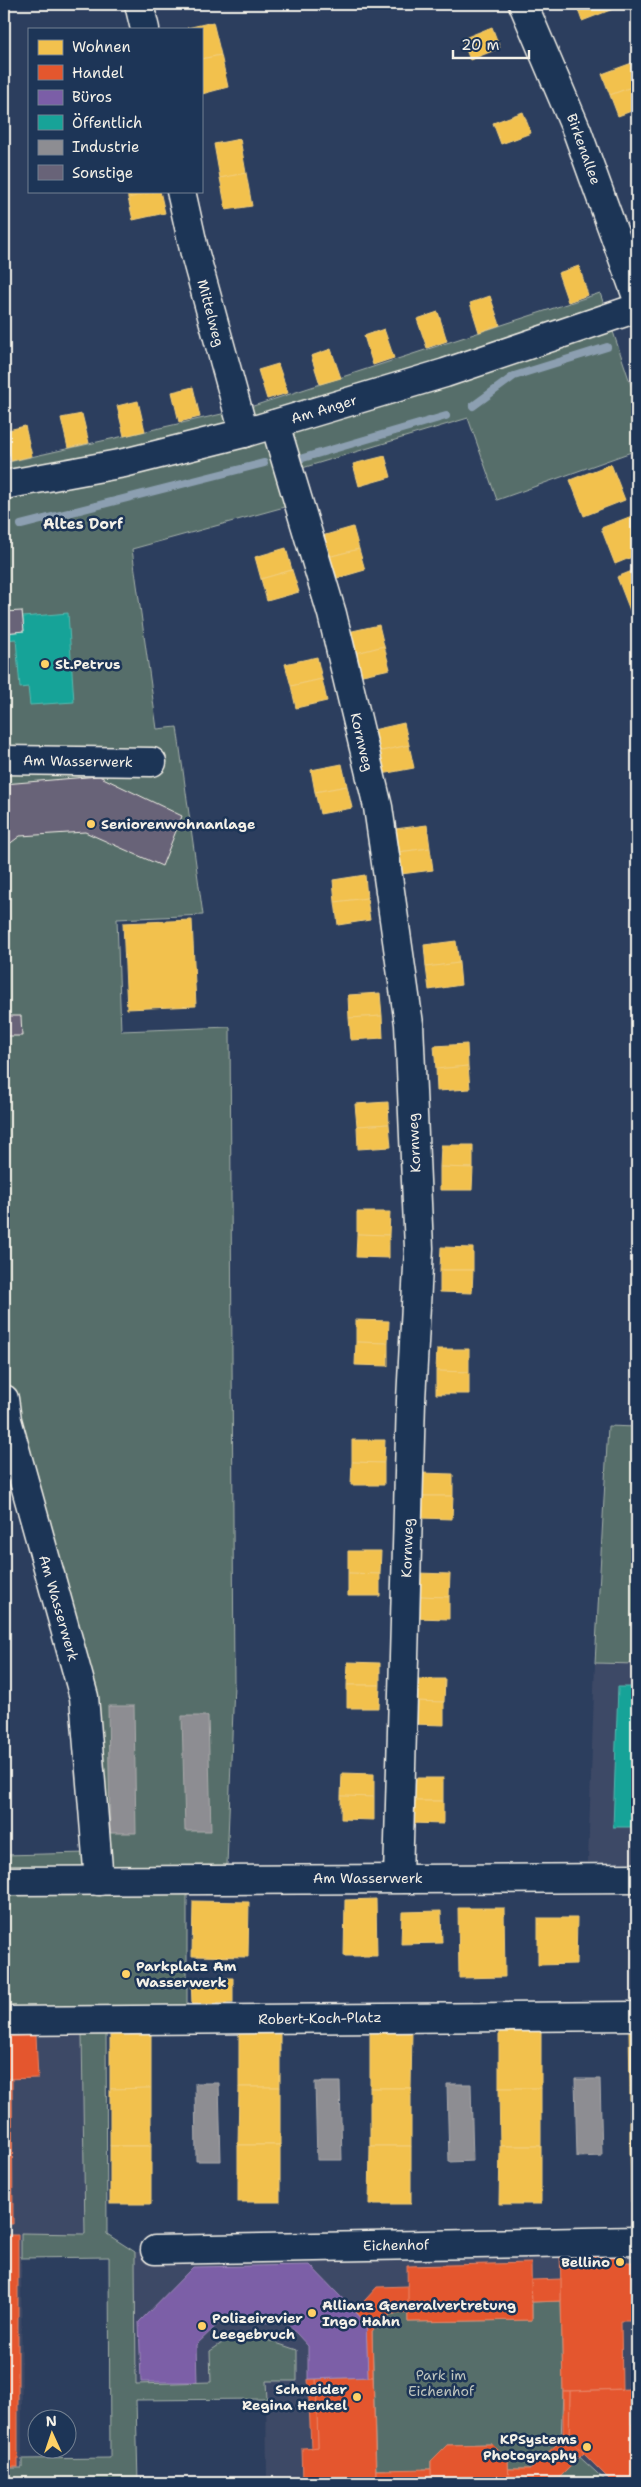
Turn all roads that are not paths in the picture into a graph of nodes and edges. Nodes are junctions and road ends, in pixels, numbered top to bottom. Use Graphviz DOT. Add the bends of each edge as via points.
graph roads {
  1 [pos="139,4"];
  2 [pos="524,4"];
  3 [pos="145,28"];
  4 [pos="181,192"];
  5 [pos="637,297"];
  6 [pos="637,308"];
  7 [pos="275,424"];
  8 [pos="244,433"];
  9 [pos="4,485"];
  10 [pos="4,760"];
  11 [pos="152,762"];
  12 [pos="4,1399"];
  13 [pos="398,1878"];
  14 [pos="637,1878"];
  15 [pos="99,1881"];
  16 [pos="4,1882"];
  17 [pos="637,2016"];
  18 [pos="4,2021"];
  19 [pos="637,2241"];
  20 [pos="155,2250"];
  1 -- 3 [label="street"];
  2 -- 5 [label="street, Birkenallee" via="567,104"];
  4 -- 8 [label="street, Mittelweg"];
  6 -- 7 [label="street, Am Anger" via="445,373"];
  7 -- 8 [label="street, Am Anger"];
  7 -- 13 [label="street, Kornweg" via="332,614 378,807 409,1024 419,1248 411,1400"];
  8 -- 9 [label="street, Am Anger" via="124,463"];
  10 -- 11 [label="street, Am Wasserwerk"];
  12 -- 15 [label="street, Am Wasserwerk" via="6,1420 84,1697"];
  13 -- 14 [label="street, Am Wasserwerk"];
  13 -- 15 [label="street, Am Wasserwerk"];
  15 -- 16 [label="street, Am Wasserwerk"];
  17 -- 18 [label="street, Robert-Koch-Platz"];
  19 -- 20 [label="street, Eichenhof"];
}
